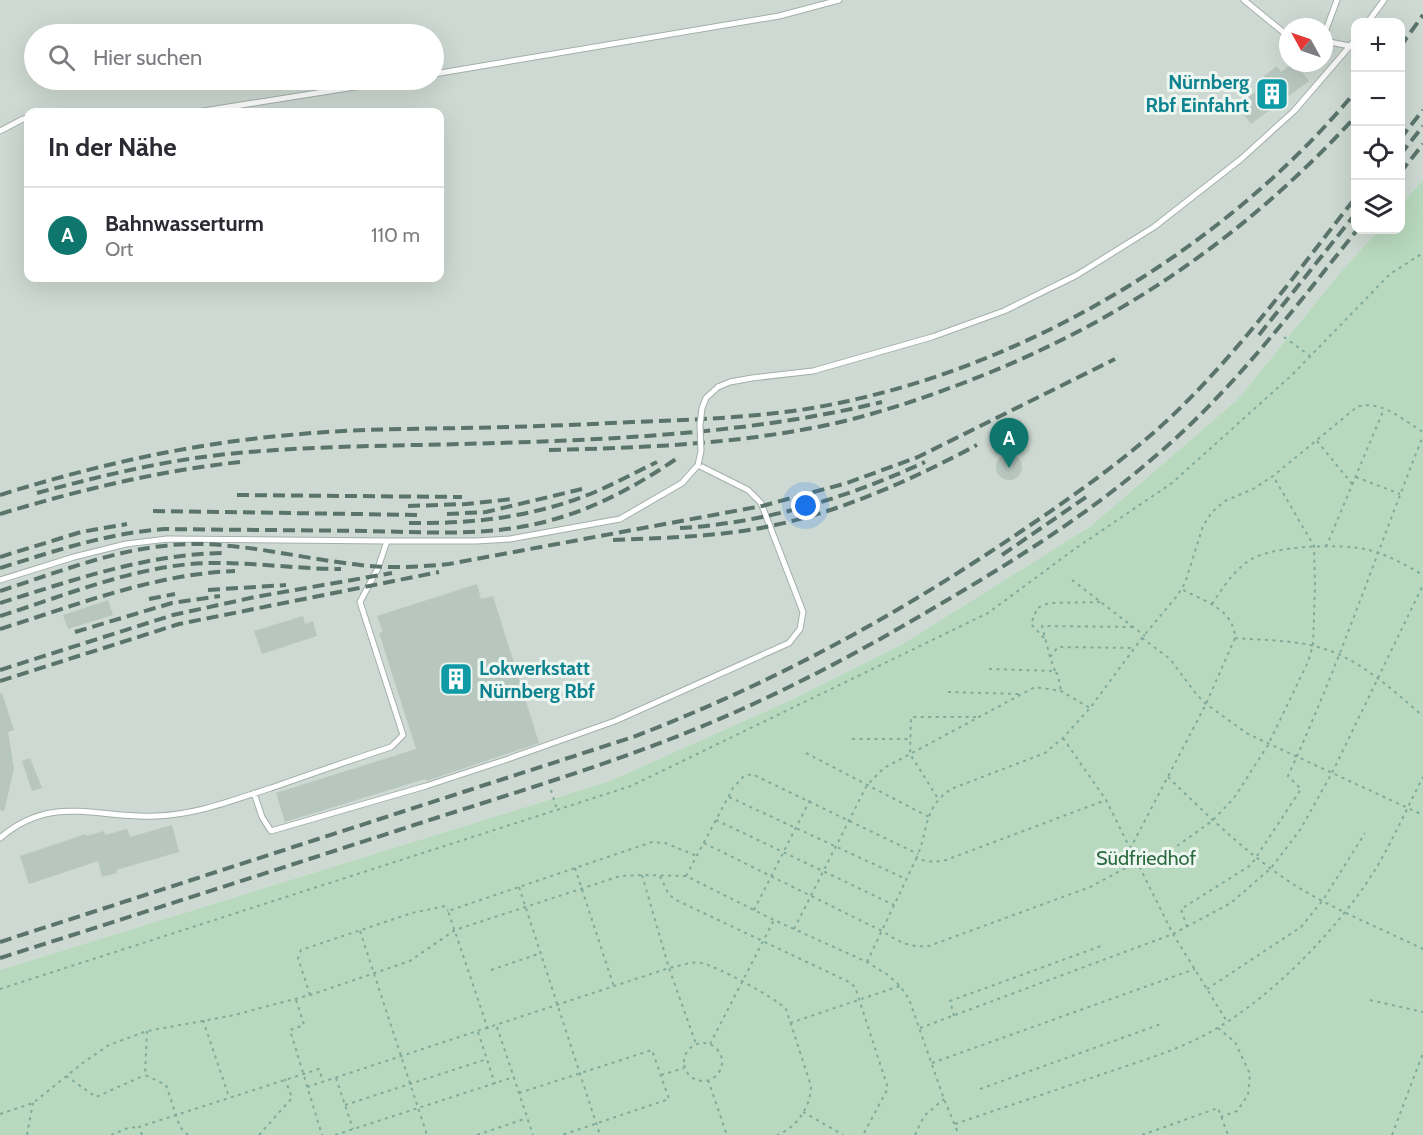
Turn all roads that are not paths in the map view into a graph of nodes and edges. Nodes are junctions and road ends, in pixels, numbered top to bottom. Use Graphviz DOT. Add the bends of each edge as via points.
graph roads {
  1 [pos="838,0"];
  2 [pos="1244,0"];
  3 [pos="1337,0"];
  4 [pos="1384,0"];
  5 [pos="1330,18"];
  6 [pos="1371,18"];
  7 [pos="1279,29"];
  8 [pos="1333,43"];
  9 [pos="1350,46"];
  10 [pos="444,72"];
  11 [pos="336,90"];
  12 [pos="222,108"];
  13 [pos="24,118"];
  14 [pos="0,131"];
  15 [pos="698,465"];
  16 [pos="387,541"];
  17 [pos="0,580"];
  18 [pos="254,793"];
  19 [pos="0,838"];
  1 -- 10 [label="lane" via="779,16"];
  2 -- 7 [label="lane"];
  3 -- 5 [label="lane"];
  4 -- 6 [label="lane"];
  8 -- 9 [label="lane"];
  9 -- 15 [label="lane, bridge" via="1294,111 1240,159 1154,227 1077,275 1004,311 932,337 813,371 752,378 718,387 702,408"];
  11 -- 12 [label="lane"];
  13 -- 14 [label="lane"];
  15 -- 16 [label="lane" via="682,483 620,519 510,539"];
  15 -- 18 [label="lane" via="748,490 761,503 803,612 800,629 789,643 615,721 426,786 271,831"];
  16 -- 17 [label="lane" via="167,539 95,551"];
  16 -- 18 [label="lane" via="360,602 402,735 391,747"];
  18 -- 19 [label="lane" via="199,811 158,816 50,811 28,819"];
}
